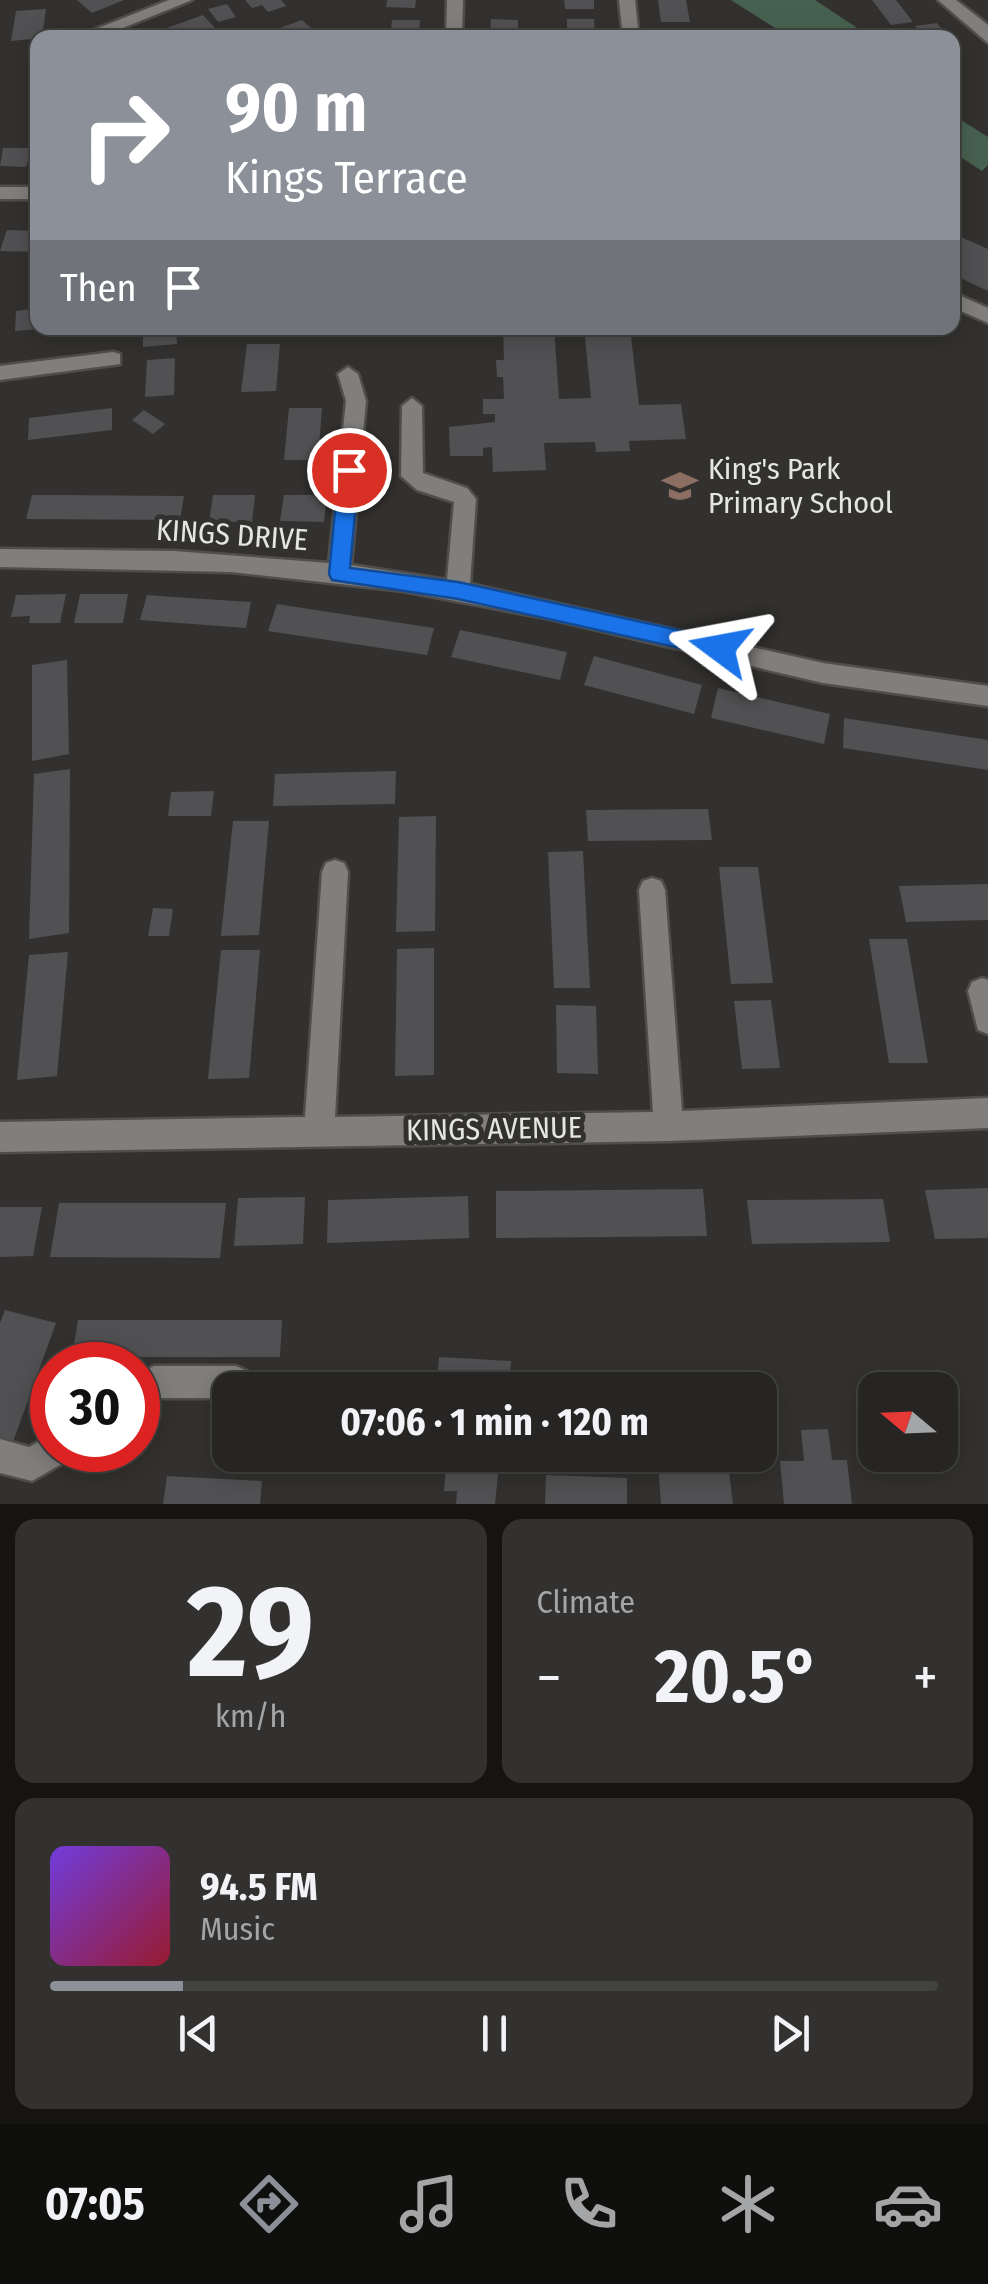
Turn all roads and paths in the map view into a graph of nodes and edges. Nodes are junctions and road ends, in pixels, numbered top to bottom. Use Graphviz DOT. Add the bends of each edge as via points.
graph roads {
  1 [pos="184,0"];
  2 [pos="456,0"];
  3 [pos="627,0"];
  4 [pos="946,0"];
  5 [pos="76,17"];
  6 [pos="85,30"];
  7 [pos="102,30"];
  8 [pos="454,30"];
  9 [pos="630,30"];
  10 [pos="988,38"];
  11 [pos="0,192"];
  12 [pos="30,193"];
  13 [pos="960,303"];
  14 [pos="988,316"];
  15 [pos="113,358"];
  16 [pos="0,373"];
  17 [pos="348,374"];
  18 [pos="412,406"];
  19 [pos="0,558"];
  20 [pos="339,574"];
  21 [pos="458,590"];
  22 [pos="988,696"];
  23 [pos="336,872"];
  24 [pos="652,890"];
  25 [pos="982,991"];
  26 [pos="988,1020"];
  27 [pos="988,1113"];
  28 [pos="669,1126"];
  29 [pos="320,1132"];
  30 [pos="0,1137"];
  31 [pos="160,1382"];
  32 [pos="212,1382"];
  33 [pos="0,1456"];
  34 [pos="30,1464"];
  1 -- 7 [label="street"];
  2 -- 8 [label="street"];
  3 -- 9 [label="street"];
  4 -- 10 [label="street"];
  5 -- 6 [label="street"];
  11 -- 12 [label="street"];
  13 -- 14 [label="street"];
  15 -- 16 [label="street"];
  17 -- 20 [label="street" via="356,401"];
  18 -- 21 [label="street" via="412,476 427,488 465,498"];
  19 -- 20 [label="street, KINGS DRIVE" via="260,563"];
  20 -- 21 [label="street, KINGS DRIVE"];
  21 -- 22 [label="street, KINGS DRIVE" via="821,672"];
  23 -- 29 [label="street"];
  24 -- 28 [label="street"];
  25 -- 26 [label="street"];
  27 -- 28 [label="street, KINGS AVENUE"];
  28 -- 29 [label="street, KINGS AVENUE"];
  29 -- 30 [label="street, KINGS AVENUE"];
  31 -- 32 [label="street"];
  33 -- 34 [label="street"];
}
